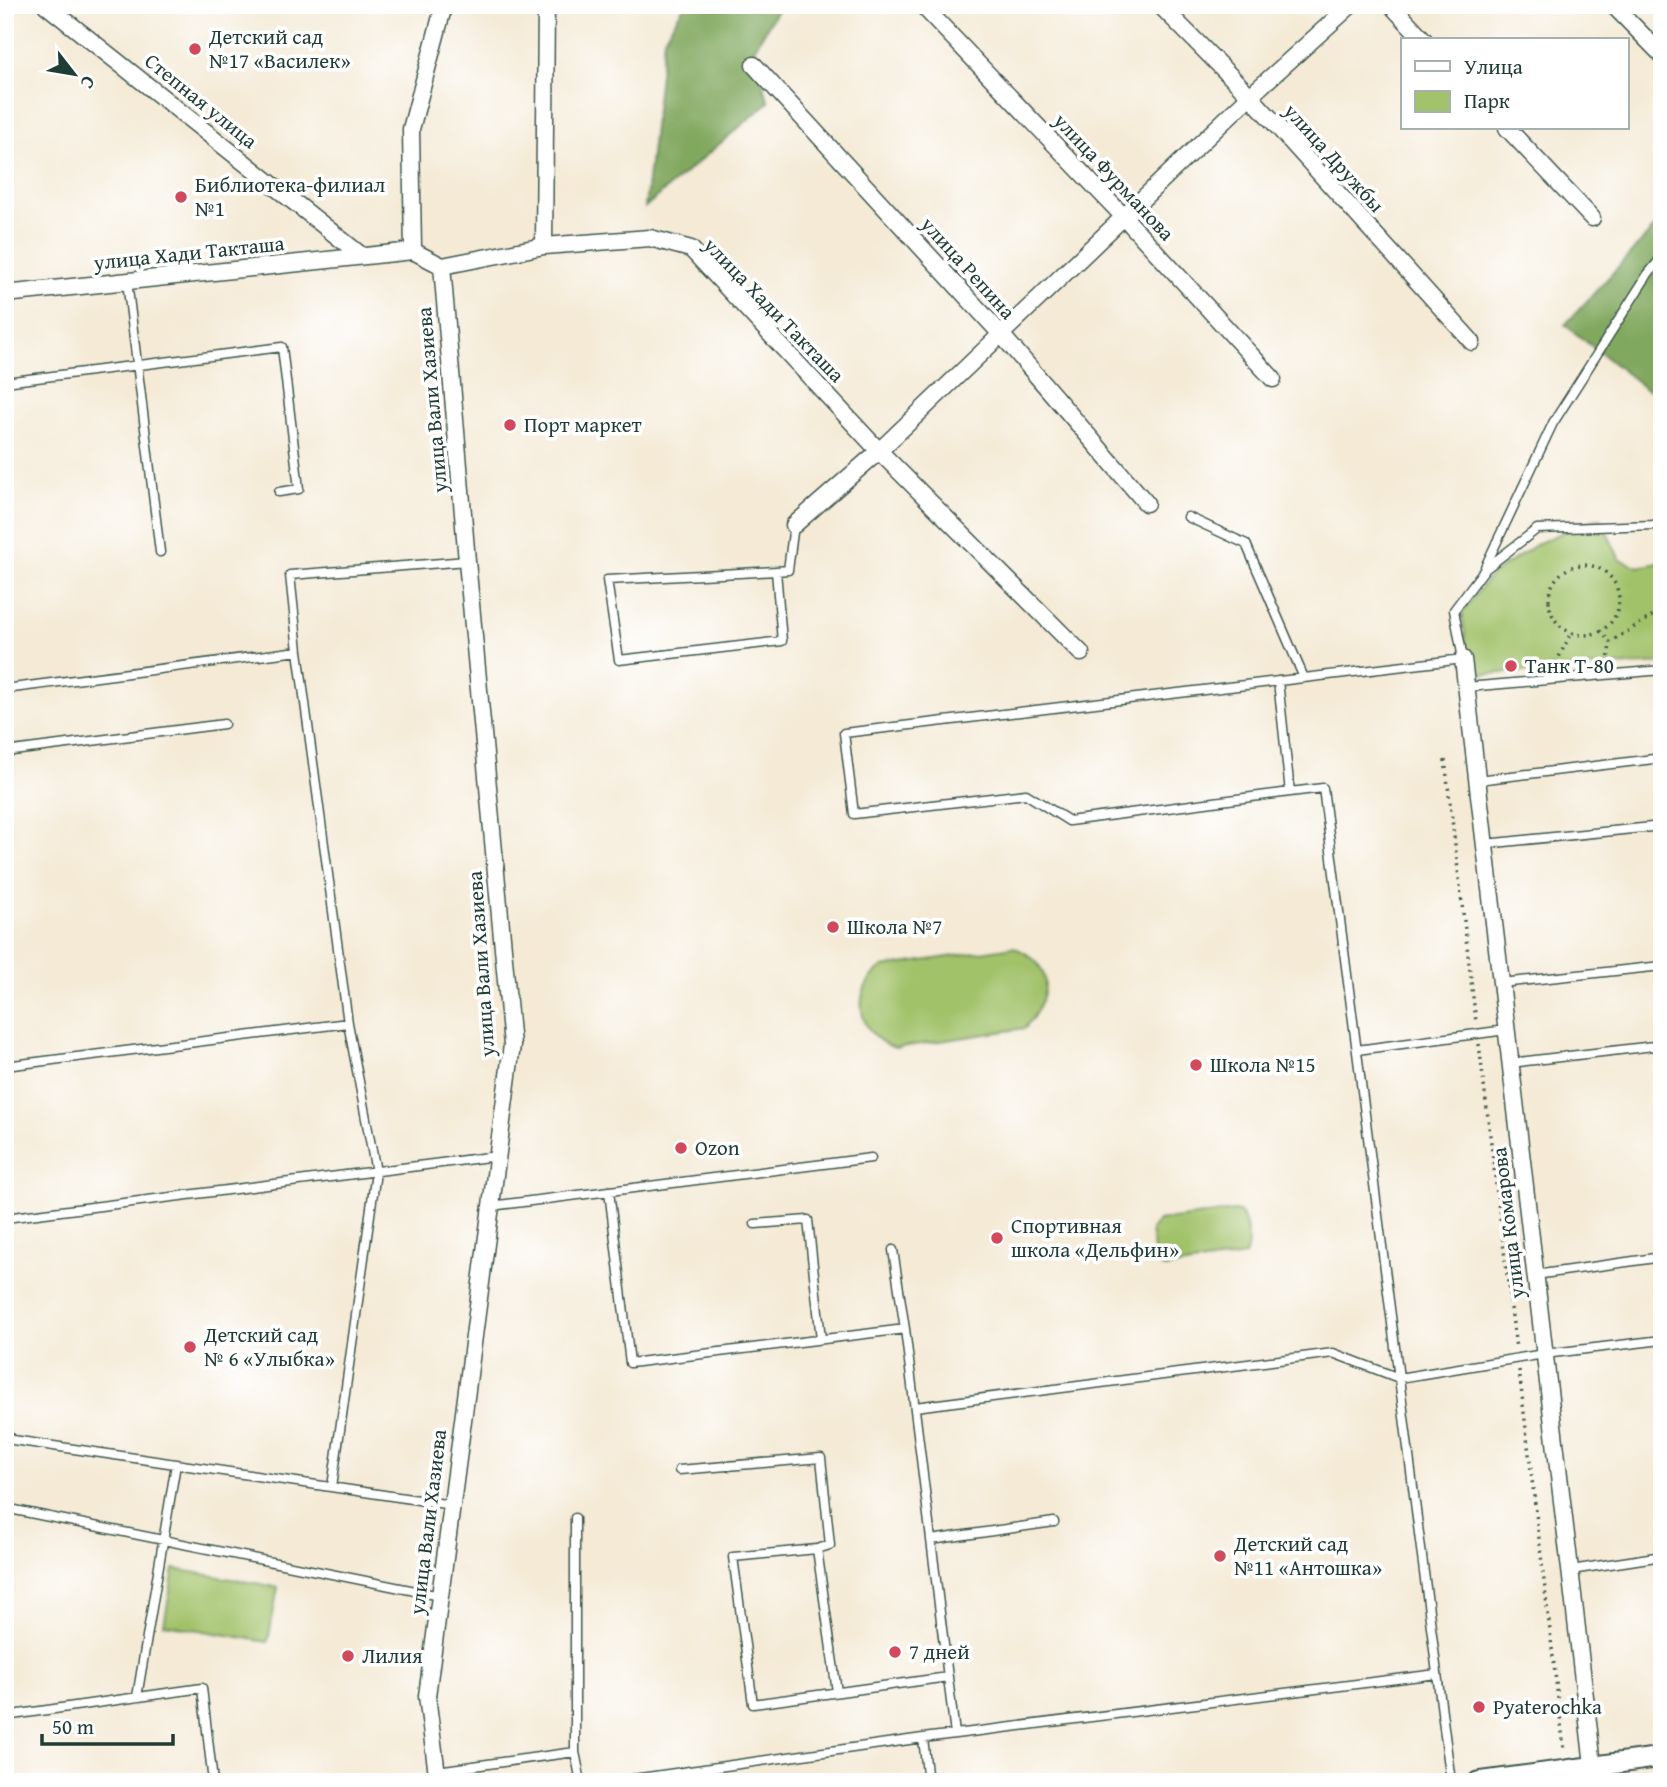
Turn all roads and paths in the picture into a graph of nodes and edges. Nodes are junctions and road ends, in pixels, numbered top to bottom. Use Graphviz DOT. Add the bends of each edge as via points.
graph roads {
  1 [pos="46,5"];
  2 [pos="444,5"];
  3 [pos="546,5"];
  4 [pos="922,5"];
  5 [pos="1160,5"];
  6 [pos="1351,5"];
  7 [pos="1391,5"];
  8 [pos="1613,5"];
  9 [pos="1422,38"];
  10 [pos="1662,55"];
  11 [pos="754,65"];
  12 [pos="1250,96"];
  13 [pos="1509,130"];
  14 [pos="1123,216"];
  15 [pos="1592,218"];
  16 [pos="544,246"];
  17 [pos="413,251"];
  18 [pos="362,256"];
  19 [pos="1662,257"];
  20 [pos="442,266"];
  21 [pos="127,281"];
  22 [pos="5,294"];
  23 [pos="1000,333"];
  24 [pos="1472,342"];
  25 [pos="137,365"];
  26 [pos="1273,379"];
  27 [pos="5,382"];
  28 [pos="879,451"];
  29 [pos="279,492"];
  30 [pos="1146,503"];
  31 [pos="1188,517"];
  32 [pos="1662,520"];
  33 [pos="794,526"];
  34 [pos="160,552"];
  35 [pos="467,561"];
  36 [pos="1483,570"];
  37 [pos="776,571"];
  38 [pos="1660,612"];
  39 [pos="1662,617"];
  40 [pos="1600,631"];
  41 [pos="1571,633"];
  42 [pos="1610,642"];
  43 [pos="298,651"];
  44 [pos="1081,653"];
  45 [pos="1463,659"];
  46 [pos="1662,670"];
  47 [pos="1607,674"];
  48 [pos="1304,678"];
  49 [pos="1547,680"];
  50 [pos="1278,681"];
  51 [pos="1467,687"];
  52 [pos="5,689"];
  53 [pos="224,724"];
  54 [pos="5,752"];
  55 [pos="1662,758"];
  56 [pos="1444,760"];
  57 [pos="1478,780"];
  58 [pos="1290,792"];
  59 [pos="1662,826"];
  60 [pos="1485,844"];
  61 [pos="1662,966"];
  62 [pos="1501,983"];
  63 [pos="348,1023"];
  64 [pos="1506,1030"];
  65 [pos="1478,1034"];
  66 [pos="1662,1045"];
  67 [pos="1357,1050"];
  68 [pos="1510,1062"];
  69 [pos="5,1066"];
  70 [pos="497,1156"];
  71 [pos="872,1158"];
  72 [pos="376,1171"];
  73 [pos="609,1191"];
  74 [pos="491,1206"];
  75 [pos="5,1218"];
  76 [pos="755,1224"];
  77 [pos="893,1250"];
  78 [pos="1662,1257"];
  79 [pos="1535,1275"];
  80 [pos="905,1329"];
  81 [pos="821,1339"];
  82 [pos="1662,1340"];
  83 [pos="1544,1354"];
  84 [pos="1517,1359"];
  85 [pos="1399,1378"];
  86 [pos="915,1407"];
  87 [pos="5,1432"];
  88 [pos="176,1464"];
  89 [pos="679,1470"];
  90 [pos="332,1487"];
  91 [pos="452,1505"];
  92 [pos="5,1508"];
  93 [pos="575,1518"];
  94 [pos="1054,1522"];
  95 [pos="164,1540"];
  96 [pos="931,1540"];
  97 [pos="817,1549"];
  98 [pos="1662,1556"];
  99 [pos="1571,1570"];
  100 [pos="440,1596"];
  101 [pos="1437,1674"];
  102 [pos="948,1677"];
  103 [pos="837,1692"];
  104 [pos="137,1697"];
  105 [pos="5,1716"];
  106 [pos="955,1734"];
  107 [pos="923,1738"];
  108 [pos="1564,1749"];
  109 [pos="575,1752"];
  110 [pos="1662,1757"];
  111 [pos="1593,1774"];
  112 [pos="438,1776"];
  113 [pos="213,1782"];
  114 [pos="581,1782"];
  115 [pos="612,1782"];
  116 [pos="928,1782"];
  117 [pos="1451,1782"];
  118 [pos="1478,1782"];
  1 -- 18 [label="street, Степная улица"];
  2 -- 17 [label="street" via="411,129"];
  3 -- 16 [label="street"];
  4 -- 14 [label="street, улица Фурманова"];
  5 -- 12 [label="street, улица Дружбы"];
  6 -- 12 [label="street"];
  7 -- 9 [label="street"];
  8 -- 10 [label="street"];
  11 -- 23 [label="street, улица Репина"];
  12 -- 14 [label="street"];
  12 -- 24 [label="street, улица Дружбы"];
  13 -- 15 [label="street"];
  14 -- 23 [label="street"];
  14 -- 26 [label="street, улица Фурманова"];
  16 -- 20 [label="street, улица Хади Такташа"];
  16 -- 28 [label="street, улица Хади Такташа" via="650,238 691,249"];
  17 -- 18 [label="street, улица Хади Такташа"];
  17 -- 20 [label="street"];
  18 -- 21 [label="street, улица Хади Такташа"];
  19 -- 36 [label="lane" via="1553,423"];
  20 -- 35 [label="street, улица Вали Хазиева"];
  21 -- 22 [label="street, улица Хади Такташа"];
  21 -- 25 [label="lane"];
  23 -- 28 [label="street"];
  23 -- 30 [label="street, улица Репина"];
  25 -- 27 [label="lane"];
  25 -- 29 [label="lane" via="282,347 299,489"];
  25 -- 34 [label="lane"];
  28 -- 33 [label="street"];
  28 -- 44 [label="street, улица Хади Такташа"];
  31 -- 48 [label="lane" via="1246,544"];
  32 -- 36 [label="lane" via="1654,525 1536,529"];
  33 -- 37 [label="lane" via="788,570"];
  35 -- 43 [label="lane" via="290,575"];
  35 -- 70 [label="street, улица Вали Хазиева" via="512,1045"];
  36 -- 45 [label="lane" via="1454,610"];
  37 -- 37 [label="lane" via="607,580 618,660 782,641"];
  38 -- 39 [label="path"];
  38 -- 42 [label="path"];
  40 -- 41 [label="path"];
  40 -- 41 [label="path" via="1612,622 1619,594 1604,570 1590,565 1562,572 1549,597 1551,612"];
  40 -- 42 [label="path"];
  41 -- 49 [label="path"];
  42 -- 47 [label="path"];
  43 -- 52 [label="lane"];
  43 -- 63 [label="lane"];
  45 -- 48 [label="lane"];
  45 -- 51 [label="street, улица Комарова"];
  46 -- 47 [label="lane"];
  47 -- 49 [label="lane"];
  48 -- 50 [label="lane"];
  49 -- 51 [label="lane"];
  50 -- 58 [label="lane"];
  50 -- 58 [label="lane" via="844,733 854,814 1026,794 1069,821"];
  51 -- 57 [label="street, улица Комарова"];
  53 -- 54 [label="lane"];
  55 -- 57 [label="lane"];
  56 -- 65 [label="path"];
  57 -- 60 [label="street, улица Комарова"];
  58 -- 67 [label="lane" via="1324,788"];
  59 -- 60 [label="lane"];
  60 -- 62 [label="street, улица Комарова"];
  61 -- 62 [label="lane"];
  62 -- 64 [label="street, улица Комарова"];
  63 -- 69 [label="lane"];
  63 -- 72 [label="lane"];
  64 -- 65 [label="lane"];
  64 -- 68 [label="street, улица Комарова"];
  65 -- 67 [label="lane"];
  65 -- 84 [label="path"];
  66 -- 68 [label="lane"];
  67 -- 85 [label="lane"];
  68 -- 79 [label="street, улица Комарова"];
  70 -- 72 [label="lane"];
  70 -- 74 [label="street, улица Вали Хазиева"];
  71 -- 73 [label="lane"];
  72 -- 75 [label="lane"];
  72 -- 90 [label="lane"];
  73 -- 74 [label="lane"];
  73 -- 81 [label="lane" via="630,1363"];
  74 -- 91 [label="street, улица Вали Хазиева"];
  76 -- 81 [label="lane" via="808,1220"];
  77 -- 80 [label="lane"];
  78 -- 79 [label="lane"];
  79 -- 83 [label="street, улица Комарова"];
  80 -- 81 [label="lane"];
  80 -- 86 [label="lane"];
  82 -- 83 [label="lane"];
  83 -- 84 [label="lane"];
  83 -- 99 [label="street, улица Комарова"];
  84 -- 85 [label="lane"];
  84 -- 108 [label="path"];
  85 -- 86 [label="lane" via="1333,1353"];
  85 -- 101 [label="lane"];
  86 -- 96 [label="lane"];
  87 -- 88 [label="lane" via="13,1440"];
  88 -- 90 [label="lane"];
  88 -- 95 [label="lane"];
  89 -- 97 [label="lane" via="821,1458 830,1545"];
  90 -- 91 [label="lane"];
  91 -- 100 [label="street, улица Вали Хазиева"];
  92 -- 95 [label="lane"];
  93 -- 109 [label="lane"];
  94 -- 96 [label="lane"];
  95 -- 100 [label="lane"];
  95 -- 104 [label="lane"];
  96 -- 102 [label="lane"];
  97 -- 103 [label="lane"];
  97 -- 103 [label="lane" via="733,1557 751,1690 753,1704"];
  98 -- 99 [label="lane"];
  99 -- 111 [label="street, улица Комарова"];
  100 -- 112 [label="street, улица Вали Хазиева" via="427,1696"];
  101 -- 106 [label="lane"];
  101 -- 117 [label="lane"];
  102 -- 103 [label="lane"];
  102 -- 106 [label="lane"];
  104 -- 105 [label="lane"];
  104 -- 113 [label="lane" via="202,1688"];
  106 -- 107 [label="lane"];
  107 -- 115 [label="lane"];
  107 -- 116 [label="lane"];
  109 -- 112 [label="lane"];
  109 -- 114 [label="lane"];
  110 -- 111 [label="street"];
  111 -- 118 [label="street"];
}
